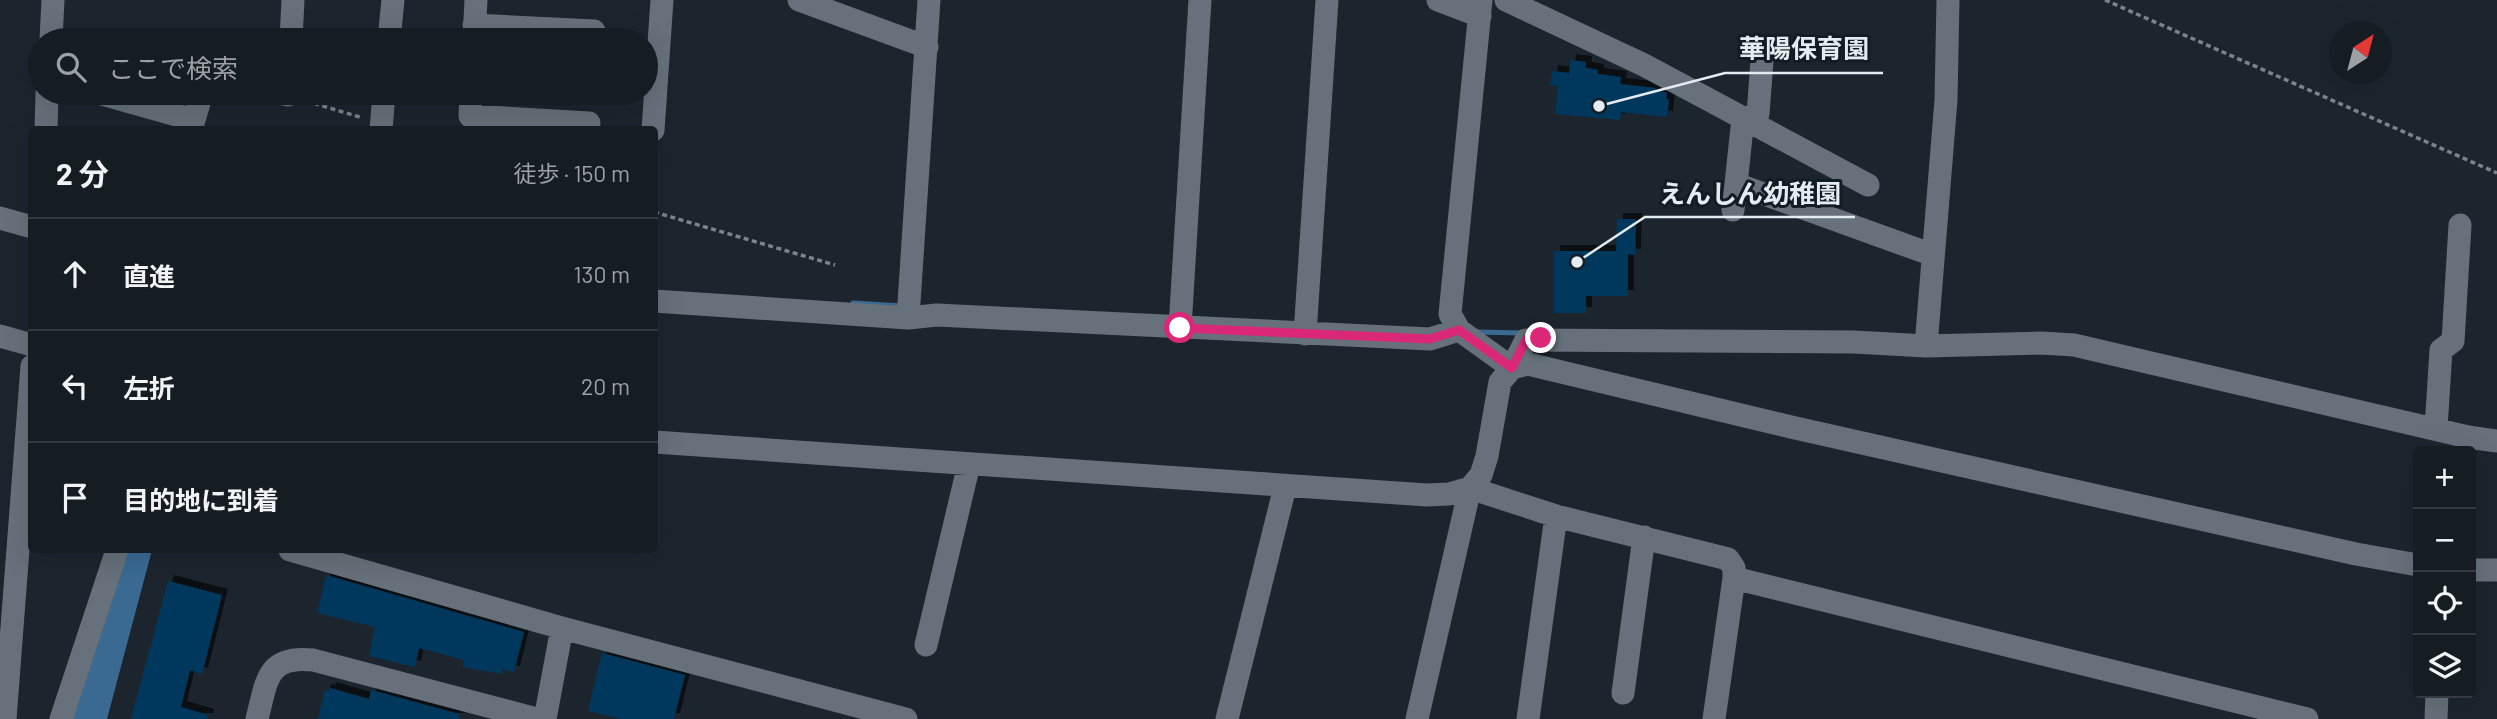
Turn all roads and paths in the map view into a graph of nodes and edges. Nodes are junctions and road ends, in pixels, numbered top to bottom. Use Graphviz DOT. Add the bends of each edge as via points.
graph roads {
  1 [pos="53,0"];
  2 [pos="293,0"];
  3 [pos="377,0"];
  4 [pos="393,0"];
  5 [pos="475,0"];
  6 [pos="662,0"];
  7 [pos="799,0"];
  8 [pos="929,0"];
  9 [pos="1200,0"];
  10 [pos="1327,0"];
  11 [pos="1438,0"];
  12 [pos="1506,0"];
  13 [pos="1948,0"];
  14 [pos="2105,0"];
  15 [pos="1480,8"];
  16 [pos="52,28"];
  17 [pos="292,28"];
  18 [pos="375,28"];
  19 [pos="390,28"];
  20 [pos="474,28"];
  21 [pos="927,47"];
  22 [pos="658,58"];
  23 [pos="1762,61"];
  24 [pos="47,105"];
  25 [pos="141,105"];
  26 [pos="198,105"];
  27 [pos="317,105"];
  28 [pos="372,105"];
  29 [pos="381,105"];
  30 [pos="470,105"];
  31 [pos="655,105"];
  32 [pos="1743,118"];
  33 [pos="589,123"];
  34 [pos="375,125"];
  35 [pos="46,126"];
  36 [pos="653,126"];
  37 [pos="2497,173"];
  38 [pos="1736,184"];
  39 [pos="1868,185"];
  40 [pos="1733,209"];
  41 [pos="658,213"];
  42 [pos="0,218"];
  43 [pos="2460,225"];
  44 [pos="28,226"];
  45 [pos="1933,255"];
  46 [pos="835,265"];
  47 [pos="658,300"];
  48 [pos="908,318"];
  49 [pos="1180,328"];
  50 [pos="1459,330"];
  51 [pos="1305,334"];
  52 [pos="0,336"];
  53 [pos="28,344"];
  54 [pos="1926,346"];
  55 [pos="1512,368"];
  56 [pos="28,418"];
  57 [pos="2436,428"];
  58 [pos="2497,441"];
  59 [pos="658,442"];
  60 [pos="2467,444"];
  61 [pos="969,464"];
  62 [pos="1285,487"];
  63 [pos="1469,488"];
  64 [pos="1556,516"];
  65 [pos="1644,537"];
  66 [pos="116,553"];
  67 [pos="300,553"];
  68 [pos="2413,564"];
  69 [pos="2476,570"];
  70 [pos="2497,570"];
  71 [pos="1734,578"];
  72 [pos="562,628"];
  73 [pos="926,645"];
  74 [pos="1623,693"];
  75 [pos="2437,698"];
  76 [pos="5,719"];
  77 [pos="61,719"];
  78 [pos="257,719"];
  79 [pos="537,719"];
  80 [pos="545,719"];
  81 [pos="906,719"];
  82 [pos="1227,719"];
  83 [pos="1417,719"];
  84 [pos="1528,719"];
  85 [pos="1714,719"];
  86 [pos="2307,719"];
  87 [pos="2436,719"];
  1 -- 16 [label="street"];
  2 -- 17 [label="street"];
  3 -- 18 [label="street"];
  4 -- 19 [label="street"];
  5 -- 20 [label="street"];
  6 -- 22 [label="street"];
  7 -- 21 [label="street"];
  8 -- 21 [label="street"];
  9 -- 49 [label="street"];
  10 -- 51 [label="street"];
  11 -- 15 [label="street"];
  12 -- 32 [label="street"];
  13 -- 45 [label="street" via="1946,100"];
  14 -- 37 [label="path"];
  15 -- 50 [label="street" via="1450,314"];
  21 -- 48 [label="street"];
  23 -- 32 [label="street" via="1758,114"];
  24 -- 35 [label="street"];
  25 -- 26 [label="street" via="194,120"];
  27 -- 34 [label="path"];
  28 -- 34 [label="street"];
  29 -- 34 [label="street"];
  30 -- 33 [label="street" via="470,116"];
  31 -- 36 [label="street"];
  32 -- 38 [label="street"];
  32 -- 39 [label="street"];
  38 -- 40 [label="street"];
  38 -- 45 [label="street"];
  41 -- 46 [label="path"];
  42 -- 44 [label="street"];
  43 -- 57 [label="street" via="2453,341 2441,350"];
  45 -- 54 [label="street"];
  47 -- 48 [label="street"];
  48 -- 49 [label="street" via="937,315"];
  49 -- 51 [label="street"];
  50 -- 51 [label="street" via="1430,339"];
  50 -- 55 [label="street"];
  52 -- 53 [label="street"];
  54 -- 55 [label="street" via="1541,338 1526,340"];
  54 -- 57 [label="street" via="2074,345"];
  55 -- 63 [label="street" via="1500,382 1487,456"];
  55 -- 68 [label="street" via="1528,364"];
  56 -- 76 [label="street"];
  57 -- 60 [label="street"];
  58 -- 60 [label="street"];
  59 -- 61 [label="street"];
  61 -- 62 [label="street"];
  61 -- 73 [label="street"];
  62 -- 63 [label="street" via="1427,495"];
  62 -- 82 [label="street"];
  63 -- 64 [label="street"];
  63 -- 83 [label="street"];
  64 -- 65 [label="street"];
  64 -- 84 [label="street"];
  65 -- 71 [label="street" via="1728,559"];
  65 -- 74 [label="street"];
  66 -- 77 [label="street"];
  67 -- 72 [label="street"];
  69 -- 70 [label="street"];
  71 -- 85 [label="street"];
  71 -- 86 [label="street"];
  72 -- 80 [label="street"];
  72 -- 81 [label="street"];
  75 -- 87 [label="street"];
  78 -- 79 [label="street" via="274,668 294,658"];
}
